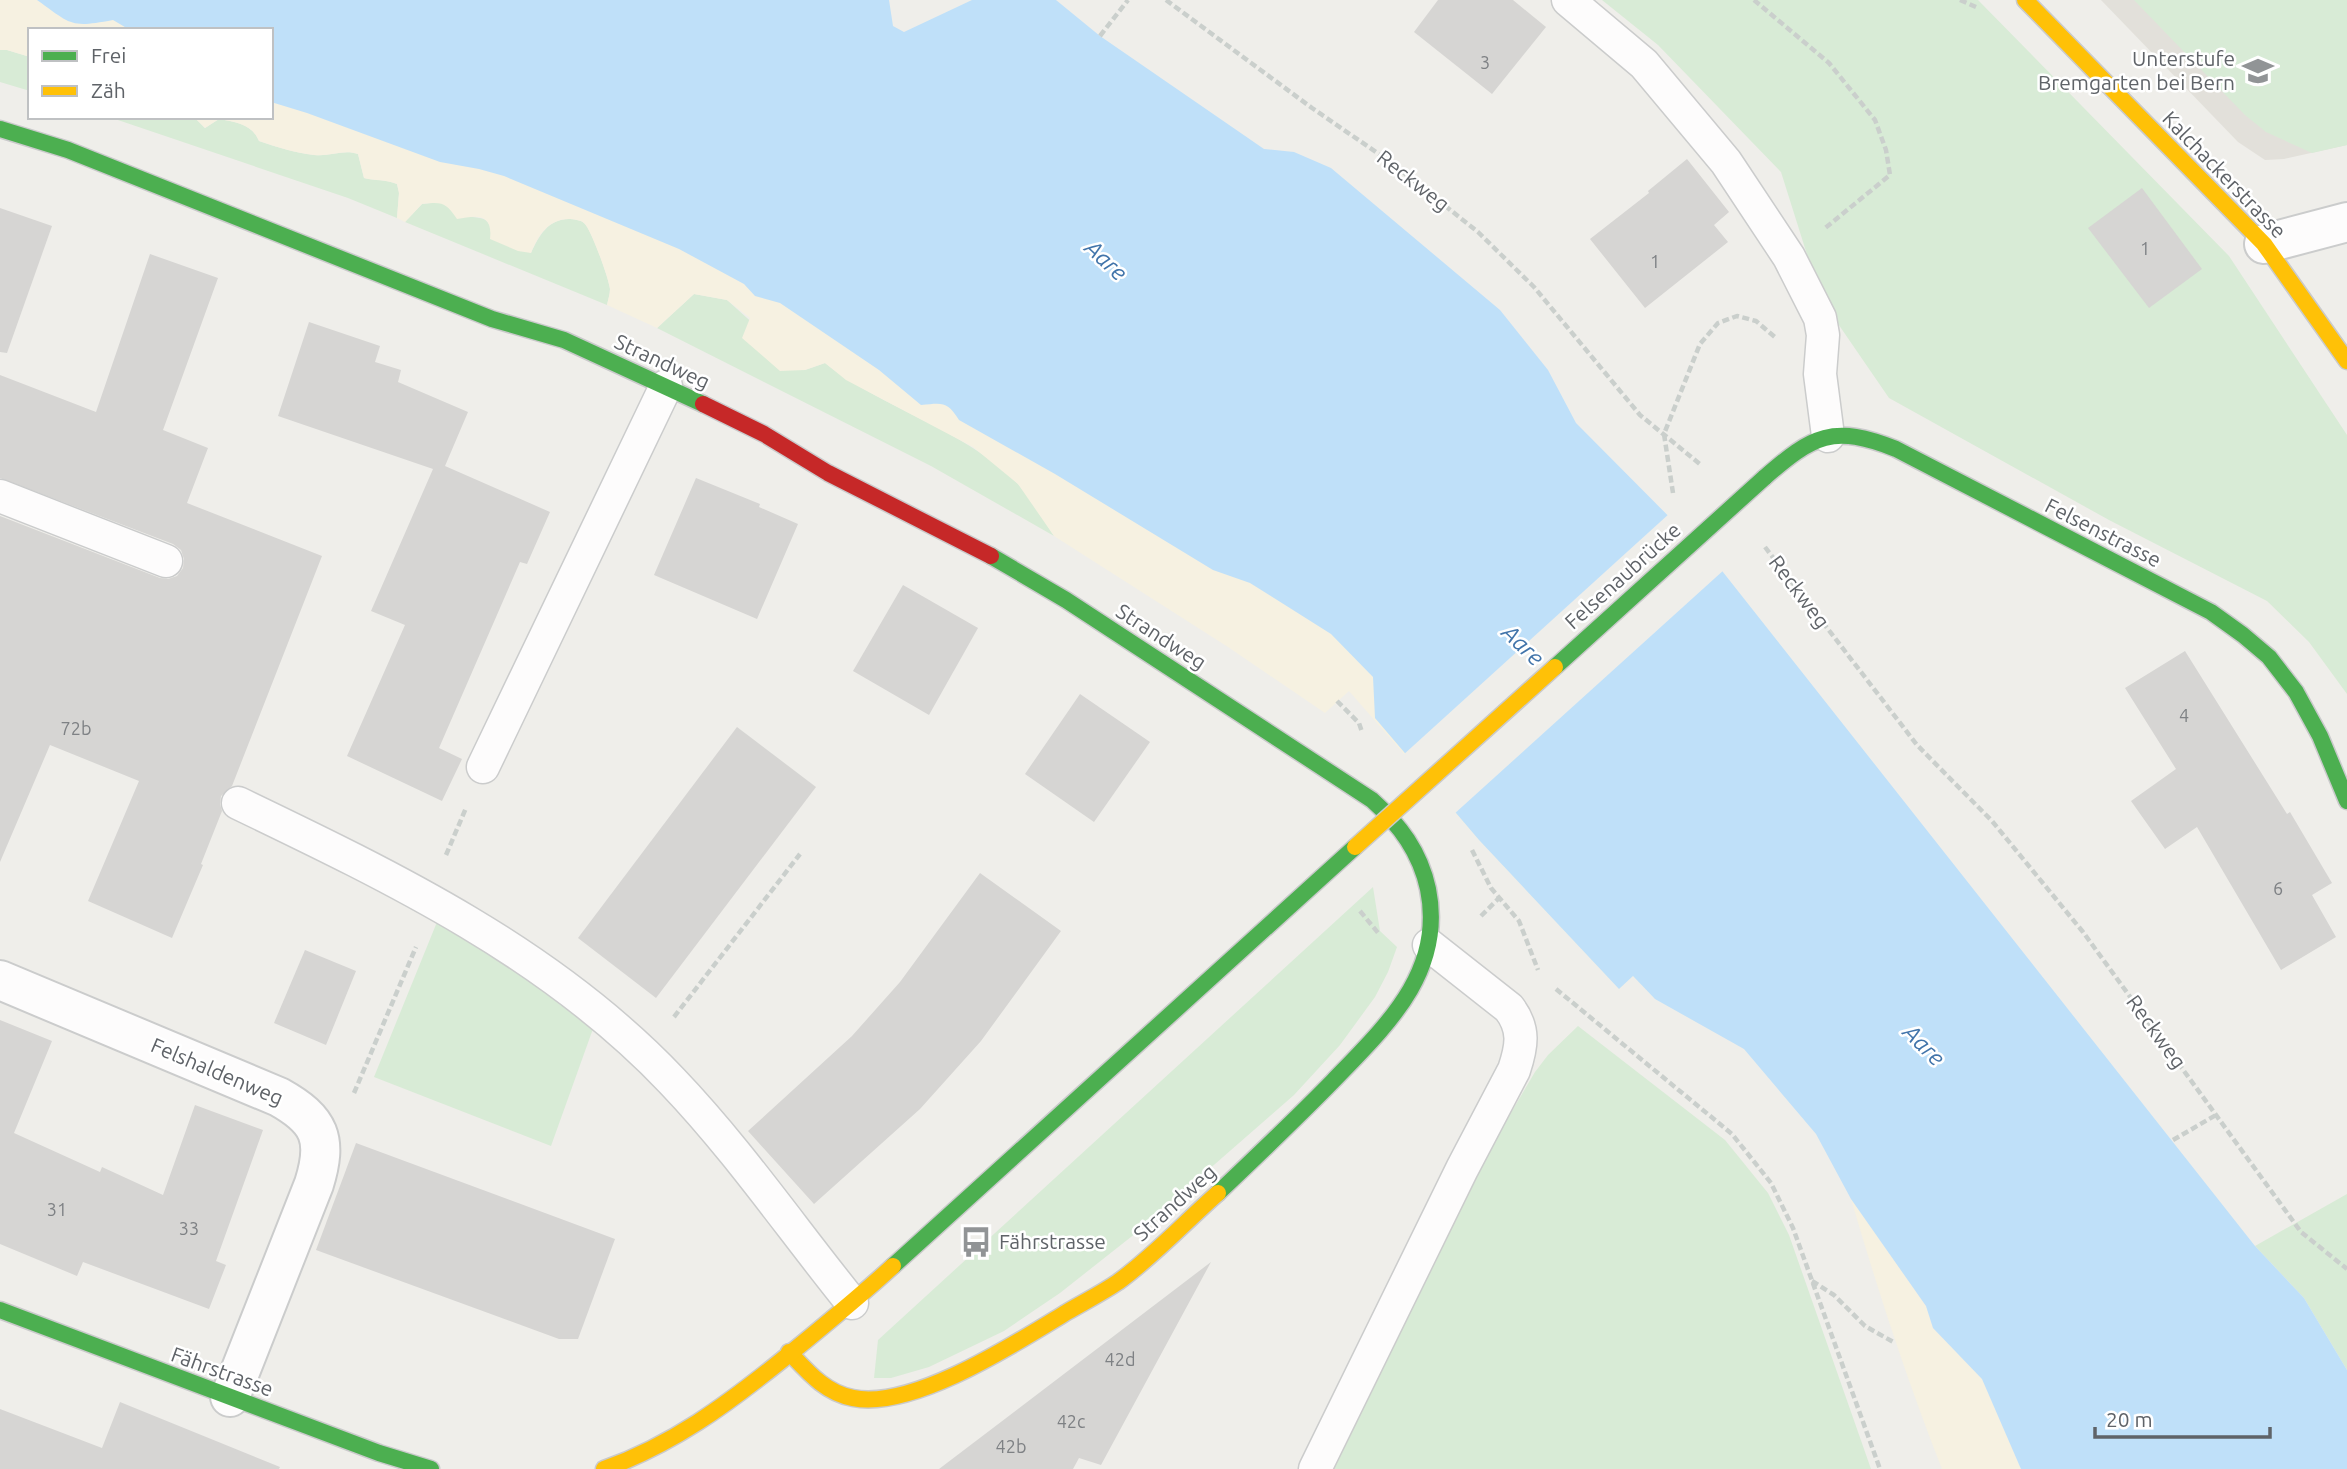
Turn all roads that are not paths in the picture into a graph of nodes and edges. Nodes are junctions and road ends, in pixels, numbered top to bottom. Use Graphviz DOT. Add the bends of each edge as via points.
graph roads {
  1 [pos="1568,0"];
  2 [pos="2025,0"];
  3 [pos="0,130"];
  4 [pos="2347,222"];
  5 [pos="2264,244"];
  6 [pos="2347,361"];
  7 [pos="666,386"];
  8 [pos="1828,436"];
  9 [pos="1764,478"];
  10 [pos="0,496"];
  11 [pos="166,561"];
  12 [pos="483,767"];
  13 [pos="2347,801"];
  14 [pos="238,803"];
  15 [pos="1429,946"];
  16 [pos="0,981"];
  17 [pos="852,1303"];
  18 [pos="0,1311"];
  19 [pos="789,1352"];
  20 [pos="230,1397"];
  21 [pos="431,1469"];
  22 [pos="604,1469"];
  23 [pos="1315,1469"];
  1 -- 8 [label="lane" via="1644,64 1726,162 1789,257 1820,318 1820,374"];
  2 -- 5 [label="street, Kalchackerstrasse"];
  3 -- 7 [label="street, Strandweg" via="68,150 492,319 564,340"];
  4 -- 5 [label="street"];
  5 -- 6 [label="street, Kalchackerstrasse"];
  7 -- 12 [label="lane"];
  7 -- 15 [label="street, Strandweg" via="995,558 1372,800 1414,848 1428,890"];
  8 -- 9 [label="street, Felsenstrasse" via="1790,454"];
  8 -- 13 [label="street, Felsenstrasse" via="1845,433 1876,440 2211,612 2269,657 2296,692"];
  9 -- 17 [label="street, Felsenaubrücke, bridge"];
  10 -- 11 [label="lane"];
  14 -- 17 [label="lane" via="426,898 522,955 582,999 643,1053 717,1131"];
  15 -- 19 [label="street, Strandweg" via="1421,971 1373,1039 1224,1188 1118,1281 970,1368 879,1400 834,1394"];
  15 -- 23 [label="lane" via="1508,1008 1521,1031 1519,1054"];
  16 -- 20 [label="street, Felshaldenweg" via="279,1097 315,1126 322,1151 314,1184"];
  17 -- 19 [label="street"];
  18 -- 20 [label="street, Fährstrasse"];
  19 -- 22 [label="street" via="696,1425 661,1446"];
  20 -- 21 [label="street, Fährstrasse"];
}
